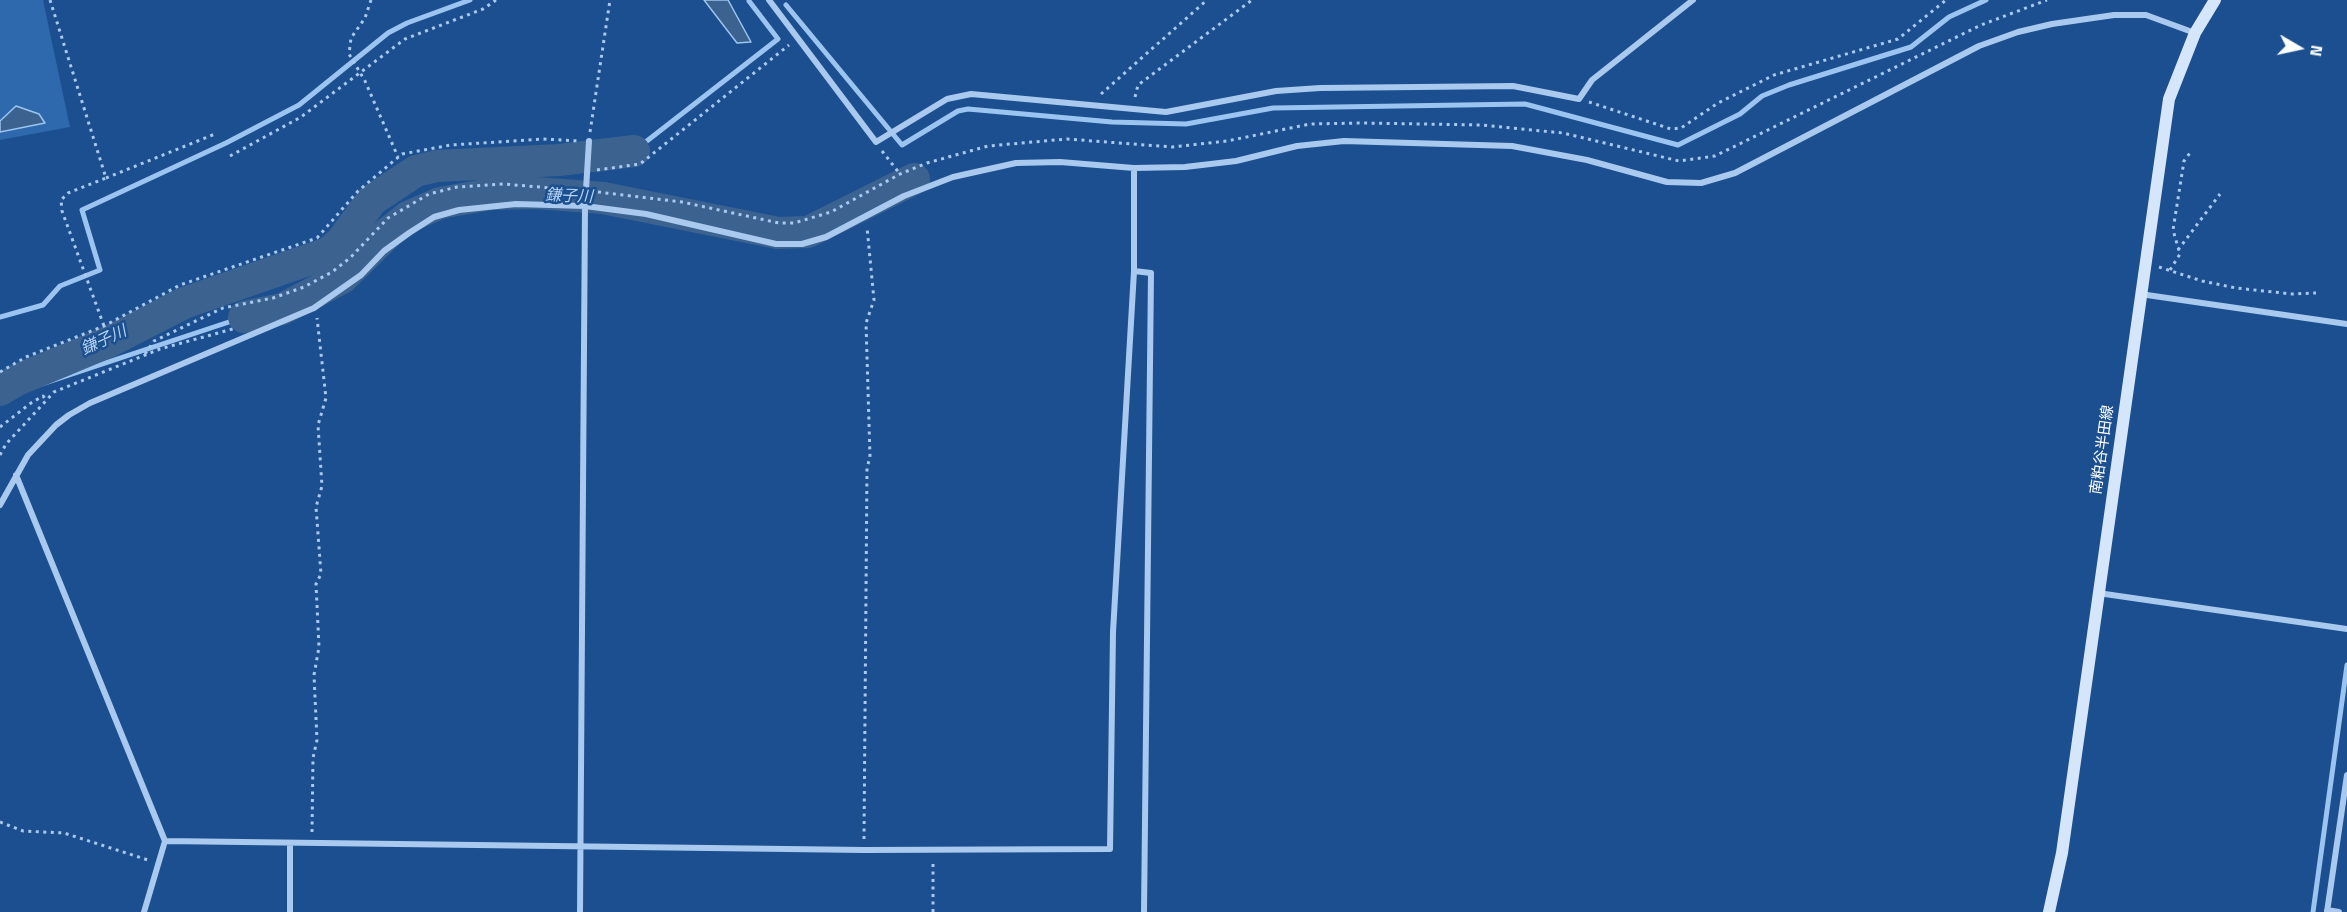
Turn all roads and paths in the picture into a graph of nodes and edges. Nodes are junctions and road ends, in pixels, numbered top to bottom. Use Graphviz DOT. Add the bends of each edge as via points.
graph roads {
  1 [pos="51,0"];
  2 [pos="371,0"];
  3 [pos="496,0"];
  4 [pos="610,0"];
  5 [pos="769,0"];
  6 [pos="1208,0"];
  7 [pos="1252,0"];
  8 [pos="1693,0"];
  9 [pos="1946,0"];
  10 [pos="2047,0"];
  11 [pos="2215,0"];
  12 [pos="2195,33"];
  13 [pos="797,38"];
  14 [pos="360,73"];
  15 [pos="1579,99"];
  16 [pos="1093,105"];
  17 [pos="1133,109"];
  18 [pos="215,134"];
  19 [pos="589,141"];
  20 [pos="876,142"];
  21 [pos="2192,150"];
  22 [pos="230,156"];
  23 [pos="398,157"];
  24 [pos="1134,168"];
  25 [pos="587,171"];
  26 [pos="900,174"];
  27 [pos="105,178"];
  28 [pos="585,191"];
  29 [pos="2220,194"];
  30 [pos="585,206"];
  31 [pos="864,219"];
  32 [pos="2178,250"];
  33 [pos="2145,263"];
  34 [pos="2170,270"];
  35 [pos="1134,271"];
  36 [pos="2316,292"];
  37 [pos="2140,294"];
  38 [pos="314,308"];
  39 [pos="2347,324"];
  40 [pos="104,326"];
  41 [pos="254,333"];
  42 [pos="145,354"];
  43 [pos="0,372"];
  44 [pos="46,400"];
  45 [pos="0,427"];
  46 [pos="0,455"];
  47 [pos="16,475"];
  48 [pos="0,505"];
  49 [pos="2098,593"];
  50 [pos="2347,629"];
  51 [pos="2347,775"];
  52 [pos="0,822"];
  53 [pos="165,841"];
  54 [pos="290,844"];
  55 [pos="311,844"];
  56 [pos="580,847"];
  57 [pos="864,850"];
  58 [pos="933,850"];
  59 [pos="158,864"];
  60 [pos="2327,911"];
  61 [pos="144,912"];
  62 [pos="290,912"];
  63 [pos="580,912"];
  64 [pos="933,912"];
  65 [pos="1144,912"];
  66 [pos="2049,912"];
  67 [pos="2338,912"];
  1 -- 27 [label="path"];
  2 -- 14 [label="path" via="348,46"];
  3 -- 14 [label="path" via="483,9 405,39"];
  4 -- 19 [label="path"];
  5 -- 13 [label="street"];
  6 -- 16 [label="path"];
  7 -- 17 [label="path" via="1138,85"];
  8 -- 15 [label="street" via="1592,80"];
  9 -- 15 [label="path" via="1898,39 1774,75 1718,103 1681,128 1671,129"];
  10 -- 26 [label="path" via="1981,25 1715,156 1679,161 1563,133 1481,125 1310,124 1227,141 1172,147 1066,139 988,146"];
  11 -- 12 [label="main road, 南粕谷半田線"];
  12 -- 24 [label="street" via="2146,15 2114,15 2018,32 1979,46 1735,173 1701,183 1667,182 1587,160 1512,146 1468,143 1344,141 1297,146 1236,162"];
  12 -- 33 [label="main road, 南粕谷半田線" via="2169,99"];
  13 -- 20 [label="street"];
  13 -- 25 [label="path" via="640,164"];
  14 -- 22 [label="path" via="301,117"];
  14 -- 23 [label="path"];
  15 -- 17 [label="street" via="1513,86 1320,88 1276,91 1166,112"];
  16 -- 17 [label="street"];
  16 -- 20 [label="street" via="971,94 947,99"];
  18 -- 27 [label="path"];
  19 -- 23 [label="path" via="451,146"];
  19 -- 25 [label="street"];
  20 -- 26 [label="path"];
  21 -- 32 [label="path" via="2184,161 2173,230"];
  23 -- 40 [label="path" via="358,191 317,238 180,285"];
  24 -- 31 [label="street" via="1016,163 953,177 904,196"];
  24 -- 35 [label="street"];
  25 -- 28 [label="street"];
  26 -- 28 [label="path" via="831,212 794,223 682,202"];
  27 -- 40 [label="path" via="61,201"];
  28 -- 30 [label="street"];
  28 -- 42 [label="path" via="503,184 457,187 429,194 388,218 332,272 273,298 223,308 154,341"];
  29 -- 32 [label="path"];
  30 -- 31 [label="street" via="646,214 776,244 802,244"];
  30 -- 38 [label="street" via="516,204 434,217 384,251 361,275"];
  30 -- 56 [label="street"];
  31 -- 57 [label="path" via="874,300 866,323 870,457"];
  32 -- 34 [label="path"];
  33 -- 34 [label="path"];
  33 -- 37 [label="main road, 南粕谷半田線"];
  34 -- 36 [label="path" via="2236,288 2292,294"];
  35 -- 58 [label="street" via="1113,632 1110,849"];
  35 -- 65 [label="street" via="1151,273"];
  37 -- 39 [label="street"];
  37 -- 49 [label="main road, 南粕谷半田線"];
  38 -- 41 [label="street"];
  38 -- 55 [label="path" via="326,398 318,425 322,486 316,507 321,574 316,584 319,647 314,675 317,740"];
  40 -- 43 [label="path" via="26,357"];
  41 -- 42 [label="path" via="230,327"];
  41 -- 47 [label="street" via="90,403 56,425 28,455"];
  42 -- 44 [label="path" via="54,392"];
  44 -- 45 [label="path" via="43,396"];
  44 -- 46 [label="path"];
  47 -- 48 [label="street"];
  47 -- 53 [label="street"];
  49 -- 50 [label="street"];
  49 -- 66 [label="main road, 南粕谷半田線" via="2062,853"];
  51 -- 60 [label="street"];
  52 -- 59 [label="path" via="23,831 64,833"];
  53 -- 54 [label="street"];
  53 -- 59 [label="street"];
  54 -- 55 [label="street"];
  54 -- 62 [label="street"];
  55 -- 56 [label="street"];
  56 -- 57 [label="street"];
  56 -- 63 [label="street"];
  57 -- 58 [label="street"];
  58 -- 64 [label="path"];
  59 -- 61 [label="street"];
  60 -- 67 [label="street"];
}
